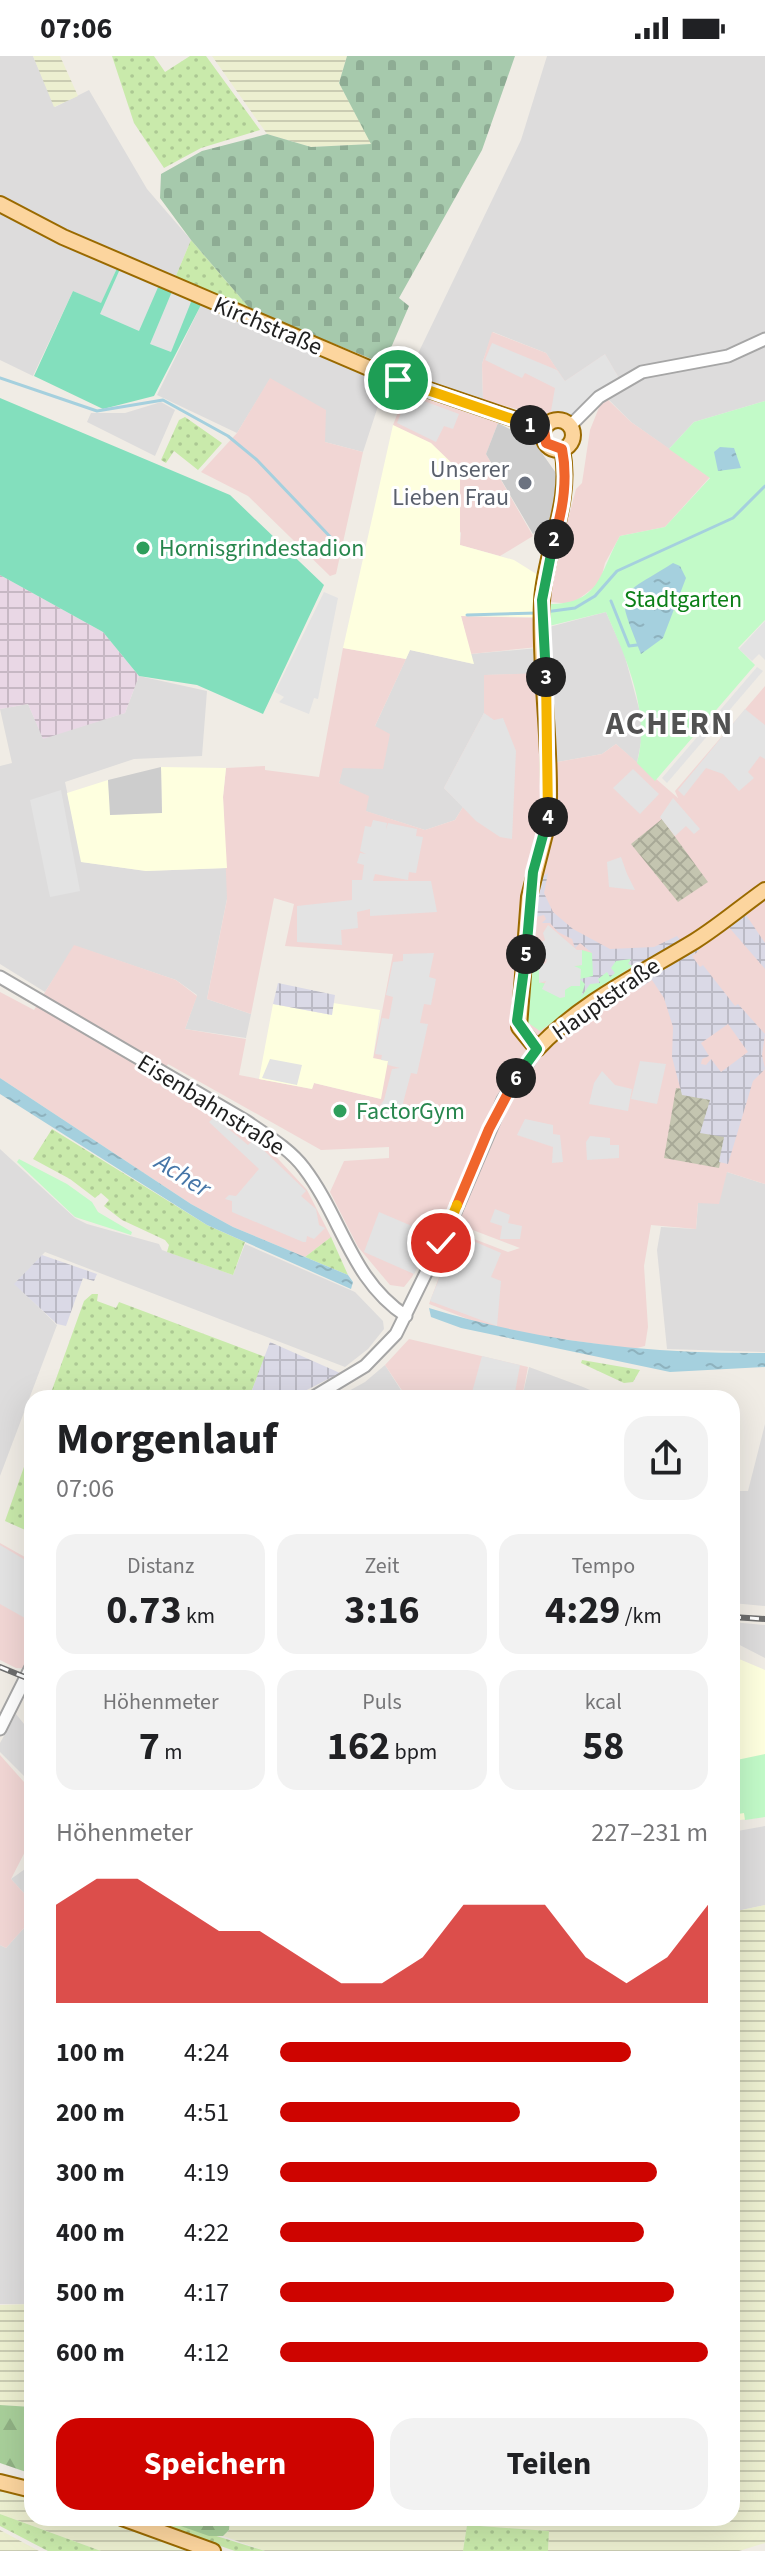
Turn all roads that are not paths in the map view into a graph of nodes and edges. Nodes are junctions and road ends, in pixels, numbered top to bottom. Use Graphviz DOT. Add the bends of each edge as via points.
graph roads {
  1 [pos="0,204"];
  2 [pos="765,339"];
  3 [pos="570,426"];
  4 [pos="544,429"];
  5 [pos="562,449"];
  6 [pos="765,890"];
  7 [pos="0,977"];
  8 [pos="537,1049"];
  9 [pos="406,1316"];
  10 [pos="324,1390"];
  11 [pos="24,1681"];
  12 [pos="0,1729"];
  13 [pos="0,2482"];
  14 [pos="24,2488"];
  15 [pos="144,2526"];
  16 [pos="213,2551"];
  1 -- 4 [label="main road, Kirchstraße" via="63,237 385,375"];
  2 -- 3 [label="street" via="728,356 642,372 599,397"];
  3 -- 4 [label="main road" via="556,420"];
  3 -- 5 [label="main road" via="571,441"];
  4 -- 5 [label="main road" via="548,446"];
  5 -- 8 [label="main road" via="563,501 542,603 547,826 529,897 517,1021"];
  6 -- 8 [label="main road, Hauptstraße" via="698,939 566,1021"];
  7 -- 9 [label="street, Eisenbahnstraße" via="281,1146 308,1173 368,1282"];
  8 -- 9 [label="street, Hauptstraße" via="503,1100"];
  9 -- 10 [label="street, Hauptstraße" via="379,1355"];
  11 -- 12 [label="street"];
  13 -- 14 [label="main road"];
  15 -- 16 [label="main road"];
}
